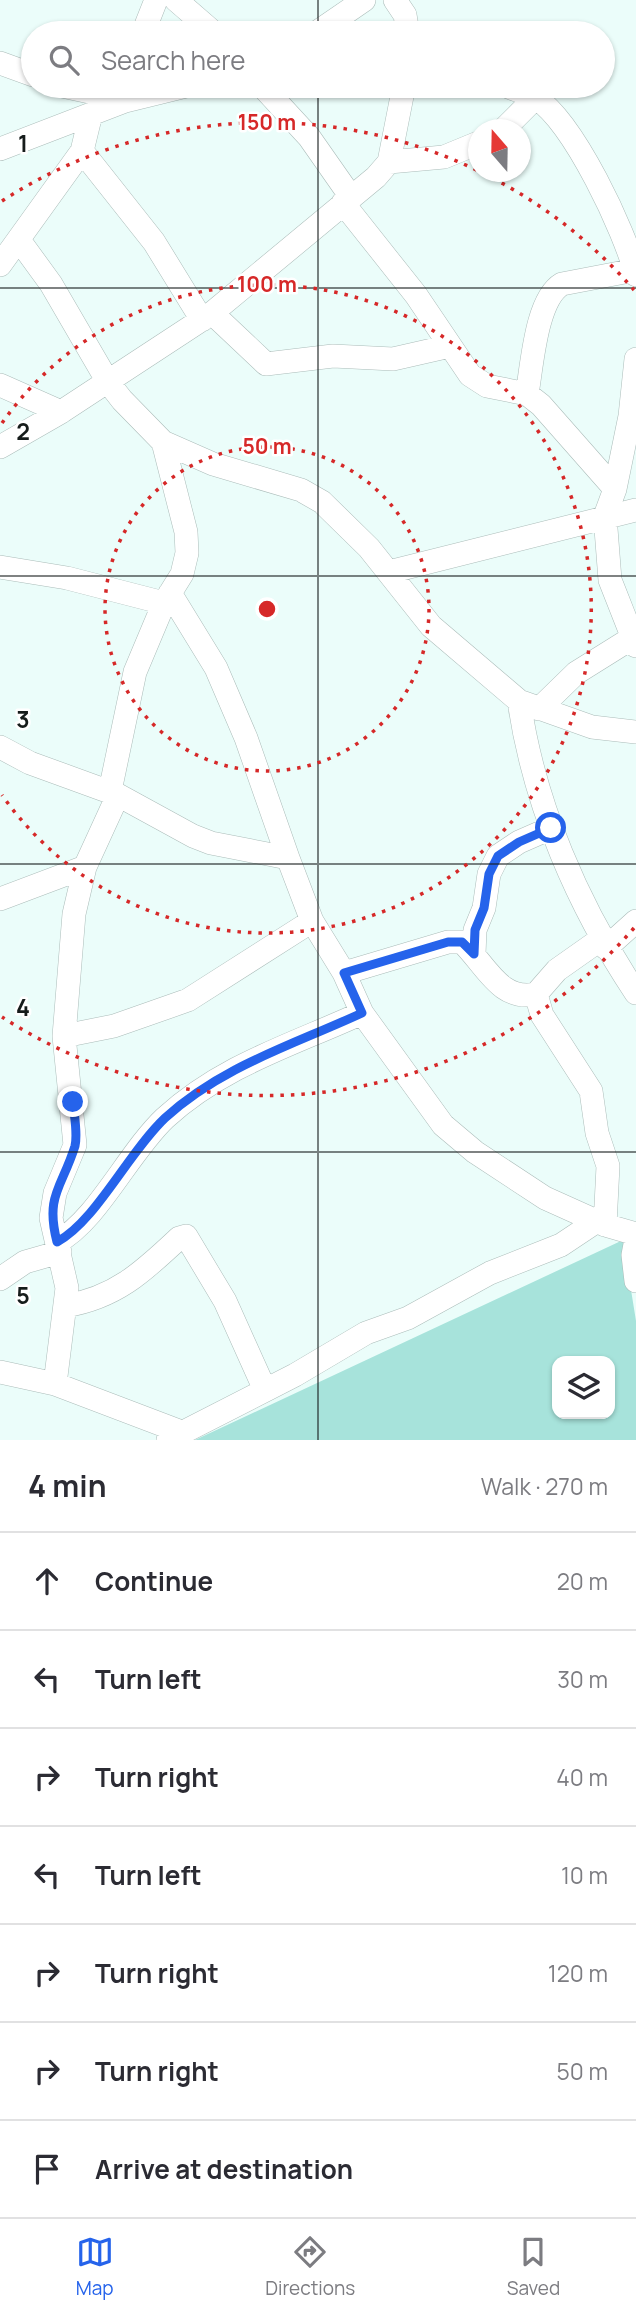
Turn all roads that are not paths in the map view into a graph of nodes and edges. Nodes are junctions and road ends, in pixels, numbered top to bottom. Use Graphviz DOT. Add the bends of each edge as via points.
graph roads {
  1 [pos="156,0"];
  2 [pos="176,0"];
  3 [pos="364,0"];
  4 [pos="395,0"];
  5 [pos="148,21"];
  6 [pos="200,21"];
  7 [pos="333,21"];
  8 [pos="406,21"];
  9 [pos="0,63"];
  10 [pos="21,71"];
  11 [pos="273,98"];
  12 [pos="401,98"];
  13 [pos="535,98"];
  14 [pos="107,101"];
  15 [pos="514,119"];
  16 [pos="468,147"];
  17 [pos="0,149"];
  18 [pos="82,151"];
  19 [pos="388,162"];
  20 [pos="347,200"];
  21 [pos="19,240"];
  22 [pos="0,265"];
  23 [pos="635,273"];
  24 [pos="207,317"];
  25 [pos="450,346"];
  26 [pos="636,359"];
  27 [pos="108,382"];
  28 [pos="0,385"];
  29 [pos="527,394"];
  30 [pos="61,412"];
  31 [pos="633,415"];
  32 [pos="163,442"];
  33 [pos="0,447"];
  34 [pos="615,489"];
  35 [pos="636,510"];
  36 [pos="605,516"];
  37 [pos="0,567"];
  38 [pos="389,572"];
  39 [pos="167,598"];
  40 [pos="634,642"];
  41 [pos="529,705"];
  42 [pos="636,732"];
  43 [pos="0,747"];
  44 [pos="114,793"];
  45 [pos="551,828"];
  46 [pos="288,858"];
  47 [pos="86,867"];
  48 [pos="0,899"];
  49 [pos="312,921"];
  50 [pos="636,921"];
  51 [pos="604,943"];
  52 [pos="474,954"];
  53 [pos="344,973"];
  54 [pos="636,993"];
  55 [pos="537,994"];
  56 [pos="362,1013"];
  57 [pos="64,1036"];
  58 [pos="621,1228"];
  59 [pos="58,1247"];
  60 [pos="0,1279"];
  61 [pos="636,1281"];
  62 [pos="65,1306"];
  63 [pos="0,1372"];
  64 [pos="55,1384"];
  65 [pos="265,1390"];
  66 [pos="176,1436"];
  1 -- 5 [label="street"];
  2 -- 6 [label="street"];
  3 -- 7 [label="street"];
  4 -- 8 [label="street"];
  9 -- 10 [label="street"];
  11 -- 20 [label="street" via="309,137"];
  12 -- 19 [label="street"];
  13 -- 15 [label="street"];
  13 -- 23 [label="street" via="576,147 609,205"];
  14 -- 17 [label="street"];
  14 -- 18 [label="street"];
  16 -- 19 [label="street" via="444,158"];
  18 -- 21 [label="street"];
  18 -- 24 [label="street"];
  19 -- 20 [label="street"];
  20 -- 24 [label="street"];
  20 -- 25 [label="street"];
  21 -- 22 [label="street"];
  21 -- 27 [label="street" via="51,284"];
  23 -- 29 [label="street" via="562,284 553,291 538,330"];
  24 -- 25 [label="street" via="265,364 333,356 393,359"];
  24 -- 27 [label="street"];
  25 -- 29 [label="street" via="477,382"];
  26 -- 31 [label="street"];
  27 -- 30 [label="street"];
  27 -- 32 [label="street"];
  28 -- 30 [label="street"];
  29 -- 34 [label="street" via="566,430"];
  30 -- 33 [label="street"];
  31 -- 34 [label="street"];
  32 -- 38 [label="street" via="213,464 311,495 347,524"];
  32 -- 39 [label="street" via="188,542 182,574"];
  34 -- 36 [label="street"];
  35 -- 36 [label="street"];
  36 -- 38 [label="street"];
  36 -- 40 [label="street" via="610,580"];
  37 -- 39 [label="street"];
  38 -- 41 [label="street" via="431,626"];
  39 -- 44 [label="street" via="135,672"];
  39 -- 46 [label="street" via="220,678"];
  40 -- 41 [label="street"];
  41 -- 42 [label="street" via="592,727"];
  41 -- 45 [label="street" via="541,804"];
  43 -- 44 [label="street" via="30,763"];
  44 -- 46 [label="street" via="211,843"];
  44 -- 47 [label="street"];
  45 -- 51 [label="street"];
  45 -- 52 [label="street" via="498,856 475,930"];
  46 -- 49 [label="street"];
  47 -- 48 [label="street"];
  47 -- 57 [label="street" via="74,914"];
  49 -- 53 [label="street"];
  49 -- 57 [label="street" via="188,1000 114,1026"];
  50 -- 51 [label="street"];
  51 -- 54 [label="street"];
  51 -- 55 [label="street" via="557,970"];
  52 -- 53 [label="street" via="462,942 448,942"];
  52 -- 55 [label="street" via="507,993"];
  53 -- 56 [label="street"];
  55 -- 58 [label="street" via="542,1015 591,1091"];
  56 -- 58 [label="street" via="443,1125 475,1152 545,1198"];
  56 -- 59 [label="street" via="246,1063 192,1095 144,1141 83,1224"];
  57 -- 59 [label="street" via="75,1145 55,1193 51,1217"];
  58 -- 61 [label="street" via="633,1255"];
  58 -- 65 [label="street" via="490,1273 408,1318 366,1333"];
  59 -- 60 [label="street"];
  59 -- 62 [label="street" via="67,1288"];
  62 -- 64 [label="street"];
  62 -- 65 [label="street" via="114,1292 186,1236 225,1301"];
  63 -- 64 [label="street"];
  64 -- 66 [label="street"];
  65 -- 66 [label="street"];
}
